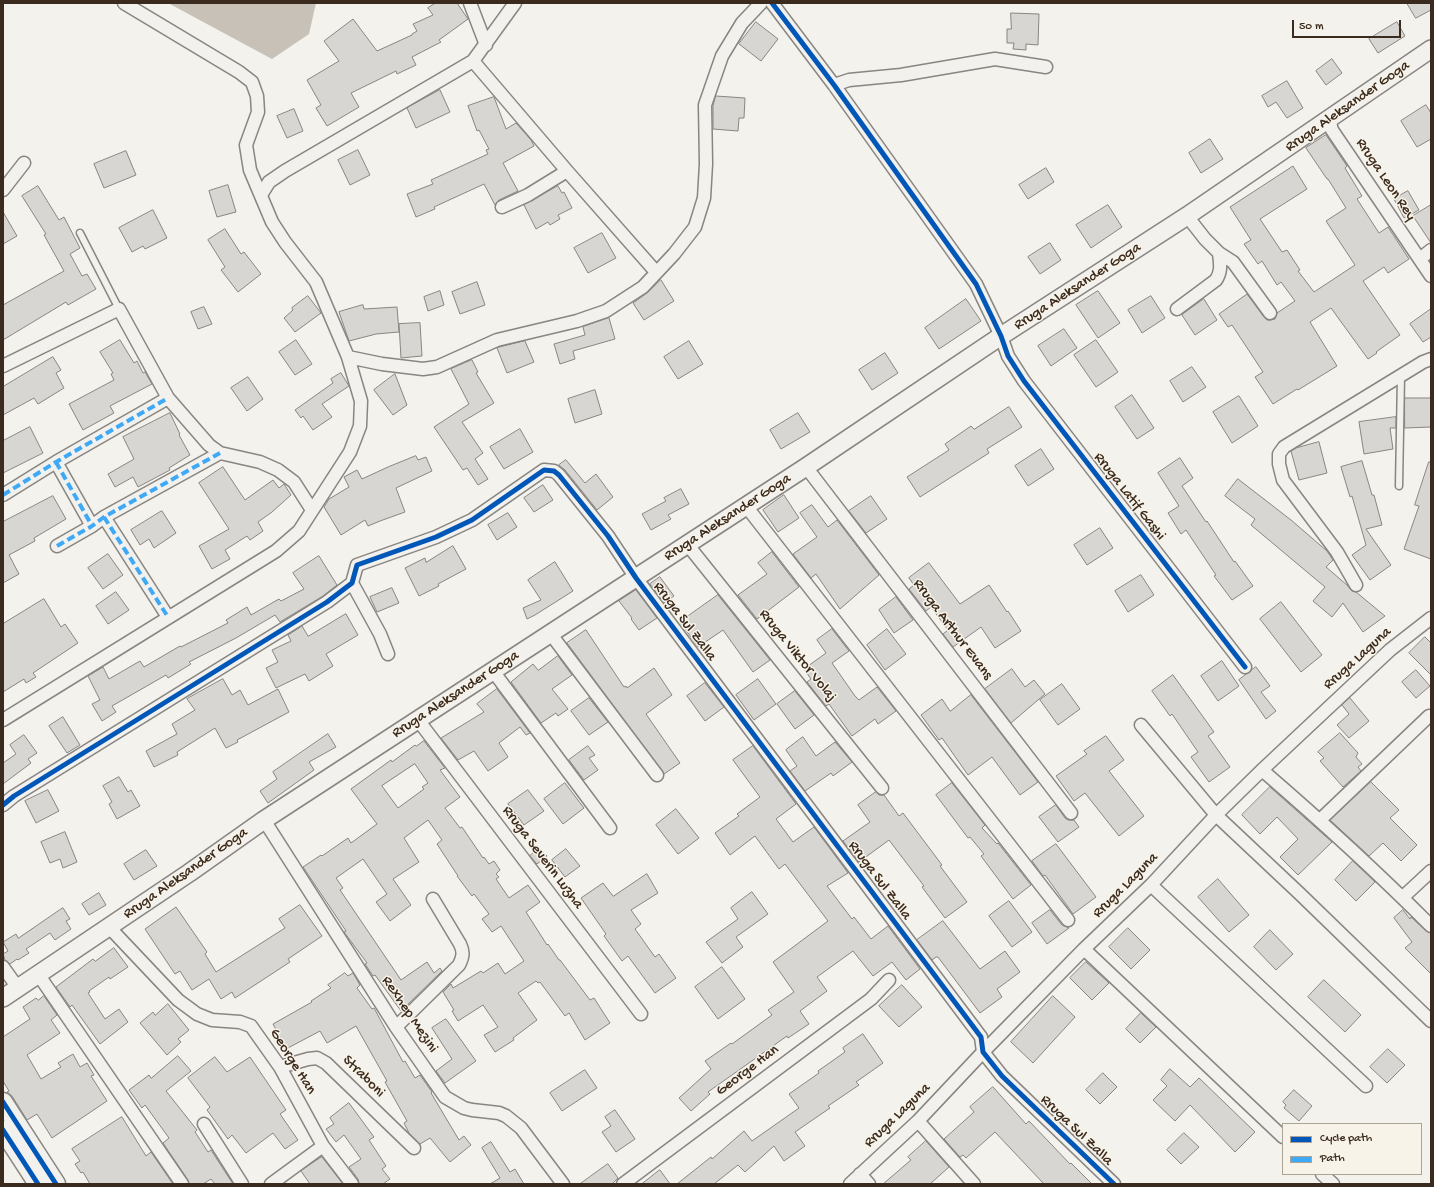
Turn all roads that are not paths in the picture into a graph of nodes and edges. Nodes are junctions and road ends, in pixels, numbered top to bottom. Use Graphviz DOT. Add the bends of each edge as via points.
graph roads {
  1 [pos="124,3"];
  2 [pos="470,3"];
  3 [pos="515,3"];
  4 [pos="761,3"];
  5 [pos="772,3"];
  6 [pos="486,45"];
  7 [pos="1431,49"];
  8 [pos="473,61"];
  9 [pos="1046,67"];
  10 [pos="834,85"];
  11 [pos="1329,120"];
  12 [pos="24,163"];
  13 [pos="567,172"];
  14 [pos="3,190"];
  15 [pos="261,196"];
  16 [pos="502,206"];
  17 [pos="1187,216"];
  18 [pos="80,233"];
  19 [pos="1431,250"];
  20 [pos="1219,253"];
  21 [pos="1420,258"];
  22 [pos="656,272"];
  23 [pos="1431,276"];
  24 [pos="118,309"];
  25 [pos="1176,309"];
  26 [pos="1270,313"];
  27 [pos="1001,336"];
  28 [pos="348,357"];
  29 [pos="1431,359"];
  30 [pos="3,366"];
  31 [pos="1401,376"];
  32 [pos="168,398"];
  33 [pos="220,453"];
  34 [pos="56,462"];
  35 [pos="806,467"];
  36 [pos="1399,486"];
  37 [pos="3,495"];
  38 [pos="746,506"];
  39 [pos="312,510"];
  40 [pos="104,517"];
  41 [pos="92,526"];
  42 [pos="687,544"];
  43 [pos="57,546"];
  44 [pos="636,578"];
  45 [pos="352,583"];
  46 [pos="1356,585"];
  47 [pos="168,617"];
  48 [pos="1431,618"];
  49 [pos="550,633"];
  50 [pos="388,654"];
  51 [pos="1245,667"];
  52 [pos="493,671"];
  53 [pos="1429,716"];
  54 [pos="3,720"];
  55 [pos="418,720"];
  56 [pos="1141,726"];
  57 [pos="1262,770"];
  58 [pos="656,775"];
  59 [pos="882,788"];
  60 [pos="3,805"];
  61 [pos="1071,813"];
  62 [pos="1216,815"];
  63 [pos="264,820"];
  64 [pos="1320,820"];
  65 [pos="610,828"];
  66 [pos="1431,871"];
  67 [pos="1151,885"];
  68 [pos="1402,897"];
  69 [pos="432,898"];
  70 [pos="1068,920"];
  71 [pos="1431,926"];
  72 [pos="109,927"];
  73 [pos="1084,949"];
  74 [pos="3,967"];
  75 [pos="38,974"];
  76 [pos="889,980"];
  77 [pos="18,988"];
  78 [pos="3,998"];
  79 [pos="641,1014"];
  80 [pos="1431,1022"];
  81 [pos="396,1027"];
  82 [pos="983,1052"];
  83 [pos="280,1067"];
  84 [pos="1366,1086"];
  85 [pos="3,1102"];
  86 [pos="918,1121"];
  87 [pos="204,1124"];
  88 [pos="3,1130"];
  89 [pos="1282,1136"];
  90 [pos="323,1146"];
  91 [pos="414,1148"];
  92 [pos="860,1174"];
  93 [pos="1323,1175"];
  94 [pos="38,1184"];
  95 [pos="56,1184"];
  96 [pos="182,1184"];
  97 [pos="242,1184"];
  98 [pos="272,1184"];
  99 [pos="352,1184"];
  100 [pos="563,1184"];
  101 [pos="623,1184"];
  102 [pos="850,1184"];
  103 [pos="869,1184"];
  104 [pos="974,1184"];
  105 [pos="1114,1184"];
  106 [pos="1333,1184"];
  1 -- 15 [label="street" via="252,82 257,96 258,112 246,145 250,170"];
  2 -- 6 [label="street"];
  3 -- 6 [label="street"];
  4 -- 22 [label="street" via="742,23 722,56 705,105 704,198 695,227"];
  5 -- 10 [label="street, Rruga Latif Gashi"];
  6 -- 8 [label="street"];
  7 -- 11 [label="main road, Rruga Aleksander Goga"];
  8 -- 13 [label="street"];
  8 -- 15 [label="street" via="285,171 269,182"];
  9 -- 10 [label="street" via="995,59 902,76 849,80"];
  10 -- 27 [label="street, Rruga Latif Gashi" via="976,284"];
  11 -- 17 [label="main road, Rruga Aleksander Goga"];
  11 -- 21 [label="street, Rruga Leon Rey" via="1332,130"];
  12 -- 14 [label="street"];
  13 -- 16 [label="street" via="528,195"];
  13 -- 22 [label="street"];
  15 -- 28 [label="street" via="272,222 316,282"];
  17 -- 20 [label="street"];
  17 -- 27 [label="main road, Rruga Aleksander Goga"];
  18 -- 24 [label="lane"];
  19 -- 21 [label="street"];
  20 -- 25 [label="street" via="1221,268 1216,280"];
  20 -- 26 [label="street" via="1233,262"];
  21 -- 23 [label="street, Rruga Leon Rey"];
  22 -- 28 [label="street" via="643,287 606,311 577,321 497,340 437,367 424,369"];
  24 -- 30 [label="street"];
  24 -- 32 [label="street"];
  27 -- 35 [label="main road, Rruga Aleksander Goga"];
  27 -- 51 [label="street, Rruga Latif Gashi" via="1008,356 1024,381"];
  28 -- 39 [label="street" via="361,401 360,426 350,452"];
  29 -- 31 [label="street"];
  31 -- 36 [label="lane"];
  31 -- 46 [label="street" via="1284,447 1279,454 1283,480 1337,552"];
  32 -- 33 [label="street" via="209,445"];
  32 -- 34 [label="street"];
  33 -- 39 [label="street" via="260,462 278,470 294,482"];
  33 -- 40 [label="street"];
  34 -- 37 [label="street"];
  34 -- 41 [label="street"];
  35 -- 38 [label="main road, Rruga Aleksander Goga"];
  35 -- 61 [label="street, Rruga Arthur Evans"];
  38 -- 42 [label="main road, Rruga Aleksander Goga"];
  38 -- 70 [label="street"];
  39 -- 47 [label="street" via="299,531 276,551"];
  40 -- 41 [label="street"];
  40 -- 47 [label="street"];
  41 -- 43 [label="street"];
  42 -- 44 [label="main road, Rruga Aleksander Goga"];
  42 -- 59 [label="street, Rruga Viktor Volaj"];
  44 -- 45 [label="street, Rruga Sul Zalla" via="608,536 559,475 549,469 472,520 436,537 357,565"];
  44 -- 49 [label="main road, Rruga Aleksander Goga"];
  44 -- 82 [label="street, Rruga Sul Zalla" via="981,1037"];
  45 -- 50 [label="street"];
  45 -- 60 [label="street" via="327,602"];
  47 -- 54 [label="street"];
  48 -- 57 [label="street, Rruga Laguna" via="1390,650"];
  49 -- 52 [label="main road, Rruga Aleksander Goga"];
  49 -- 58 [label="street"];
  52 -- 55 [label="main road, Rruga Aleksander Goga"];
  52 -- 65 [label="street"];
  53 -- 64 [label="street"];
  55 -- 63 [label="main road, Rruga Aleksander Goga"];
  55 -- 79 [label="street, Rruga Severin Luzha"];
  56 -- 62 [label="street"];
  57 -- 62 [label="street, Rruga Laguna"];
  57 -- 64 [label="street"];
  62 -- 67 [label="street, Rruga Laguna"];
  62 -- 80 [label="street"];
  63 -- 72 [label="main road, Rruga Aleksander Goga"];
  63 -- 81 [label="street, Rexhep Mezini"];
  64 -- 68 [label="street"];
  66 -- 68 [label="street"];
  67 -- 73 [label="street, Rruga Laguna"];
  67 -- 84 [label="street"];
  68 -- 71 [label="street"];
  69 -- 81 [label="street" via="463,949 463,957 459,965"];
  72 -- 75 [label="main road, Rruga Aleksander Goga"];
  72 -- 83 [label="street, George Han" via="178,1000 197,1014 212,1020 240,1022 251,1026"];
  73 -- 82 [label="street, Rruga Laguna"];
  73 -- 89 [label="street"];
  74 -- 77 [label="street"];
  75 -- 77 [label="main road, Rruga Aleksander Goga"];
  75 -- 96 [label="street"];
  76 -- 101 [label="street, George Han" via="871,999"];
  77 -- 78 [label="main road, Rruga Aleksander Goga"];
  81 -- 100 [label="street, Rexhep Mezini" via="445,1097 464,1108 499,1112 514,1121"];
  82 -- 86 [label="street, Rruga Laguna"];
  82 -- 105 [label="street, Rruga Sul Zalla" via="1002,1076"];
  83 -- 90 [label="street, George Han"];
  83 -- 91 [label="street, Straboni" via="313,1058 326,1063"];
  85 -- 95 [label="main road"];
  86 -- 92 [label="street, Rruga Laguna"];
  86 -- 104 [label="street"];
  87 -- 97 [label="street"];
  88 -- 94 [label="main road"];
  90 -- 98 [label="street"];
  90 -- 99 [label="street, George Han"];
  92 -- 102 [label="street, Rruga Laguna"];
  92 -- 103 [label="street"];
  93 -- 106 [label="street"];
}
